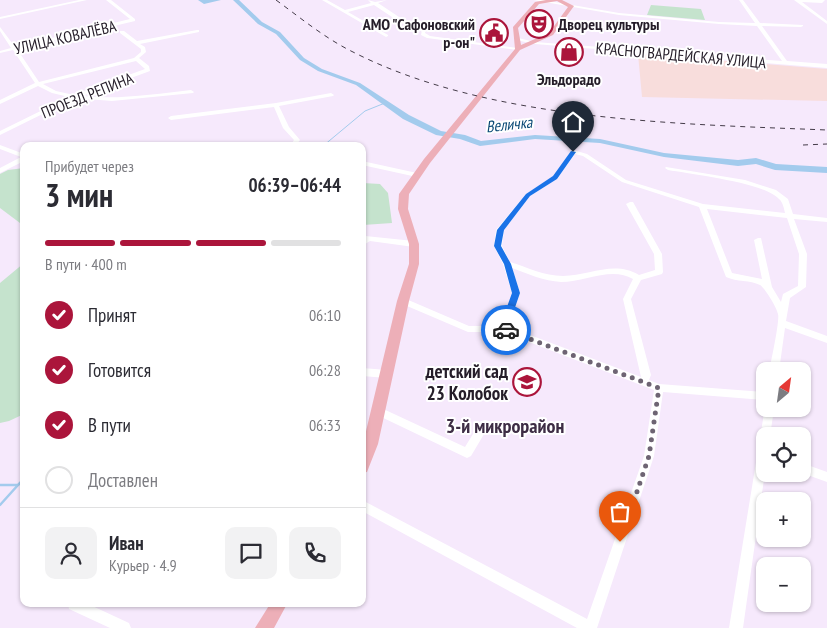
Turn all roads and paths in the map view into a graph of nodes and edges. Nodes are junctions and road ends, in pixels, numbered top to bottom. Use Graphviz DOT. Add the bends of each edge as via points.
graph roads {
  1 [pos="85,0"];
  2 [pos="108,0"];
  3 [pos="324,0"];
  4 [pos="385,0"];
  5 [pos="538,0"];
  6 [pos="557,0"];
  7 [pos="741,0"];
  8 [pos="823,0"];
  9 [pos="372,1"];
  10 [pos="797,1"];
  11 [pos="571,6"];
  12 [pos="344,12"];
  13 [pos="0,18"];
  14 [pos="827,23"];
  15 [pos="760,25"];
  16 [pos="801,26"];
  17 [pos="0,28"];
  18 [pos="196,31"];
  19 [pos="122,32"];
  20 [pos="386,36"];
  21 [pos="548,36"];
  22 [pos="518,39"];
  23 [pos="136,43"];
  24 [pos="535,43"];
  25 [pos="563,45"];
  26 [pos="14,49"];
  27 [pos="518,50"];
  28 [pos="0,52"];
  29 [pos="136,59"];
  30 [pos="786,63"];
  31 [pos="827,66"];
  32 [pos="38,84"];
  33 [pos="191,92"];
  34 [pos="331,95"];
  35 [pos="74,97"];
  36 [pos="0,102"];
  37 [pos="276,105"];
  38 [pos="171,118"];
  39 [pos="0,133"];
  40 [pos="296,142"];
  41 [pos="0,147"];
  42 [pos="573,152"];
  43 [pos="20,155"];
  44 [pos="20,159"];
  45 [pos="366,164"];
  46 [pos="668,168"];
  47 [pos="0,171"];
  48 [pos="417,175"];
  49 [pos="630,204"];
  50 [pos="702,206"];
  51 [pos="792,217"];
  52 [pos="827,220"];
  53 [pos="366,240"];
  54 [pos="758,240"];
  55 [pos="414,244"];
  56 [pos="507,264"];
  57 [pos="638,278"];
  58 [pos="768,287"];
  59 [pos="403,301"];
  60 [pos="782,319"];
  61 [pos="504,329"];
  62 [pos="827,340"];
  63 [pos="775,362"];
  64 [pos="366,372"];
  65 [pos="387,374"];
  66 [pos="644,382"];
  67 [pos="659,388"];
  68 [pos="756,395"];
  69 [pos="379,411"];
  70 [pos="485,424"];
  71 [pos="366,456"];
  72 [pos="811,471"];
  73 [pos="827,477"];
  74 [pos="759,482"];
  75 [pos="366,506"];
  76 [pos="80,607"];
  77 [pos="277,607"];
  78 [pos="124,628"];
  79 [pos="264,628"];
  80 [pos="590,628"];
  81 [pos="736,628"];
  1 -- 13 [label="street"];
  2 -- 26 [label="street, УЛИЦА КОВАЛЁВА" via="133,20"];
  3 -- 12 [label="street"];
  4 -- 9 [label="street"];
  5 -- 6 [label="main road"];
  5 -- 11 [label="street"];
  5 -- 22 [label="main road" via="515,28"];
  6 -- 11 [label="main road"];
  7 -- 15 [label="street"];
  8 -- 10 [label="street"];
  9 -- 12 [label="street"];
  9 -- 27 [label="street" via="403,22 424,29 423,34 429,37"];
  10 -- 14 [label="street"];
  11 -- 15 [label="street" via="618,14"];
  11 -- 21 [label="main road"];
  12 -- 20 [label="street"];
  15 -- 16 [label="street"];
  15 -- 30 [label="street"];
  17 -- 26 [label="street"];
  18 -- 23 [label="street"];
  19 -- 23 [label="street, ПРОЕЗД РЕПИНА"];
  21 -- 24 [label="main road"];
  21 -- 25 [label="street" via="548,42"];
  22 -- 24 [label="street"];
  22 -- 27 [label="main road"];
  23 -- 29 [label="street, ПРОЕЗД РЕПИНА" via="144,52"];
  24 -- 25 [label="street, КРАСНОГВАРДЕЙСКАЯ УЛИЦА"];
  24 -- 27 [label="main road"];
  25 -- 30 [label="street, КРАСНОГВАРДЕЙСКАЯ УЛИЦА"];
  26 -- 28 [label="street, УЛИЦА КОВАЛЁВА"];
  26 -- 32 [label="street"];
  27 -- 48 [label="main road"];
  29 -- 32 [label="street"];
  29 -- 35 [label="street, ПРОЕЗД РЕПИНА" via="148,70"];
  30 -- 31 [label="street, КРАСНОГВАРДЕЙСКАЯ УЛИЦА"];
  32 -- 35 [label="street"];
  32 -- 36 [label="street"];
  33 -- 35 [label="street" via="130,98"];
  34 -- 37 [label="street"];
  35 -- 39 [label="street, ПРОЕЗД РЕПИНА"];
  37 -- 38 [label="street"];
  37 -- 40 [label="street"];
  41 -- 43 [label="street"];
  42 -- 50 [label="street" via="585,155 624,181"];
  42 -- 56 [label="street" via="555,178 528,195 500,230 498,246"];
  44 -- 47 [label="street"];
  45 -- 48 [label="street"];
  46 -- 51 [label="street" via="745,182 774,191 784,199"];
  48 -- 55 [label="main road" via="404,194 403,209"];
  49 -- 57 [label="street" via="658,254 659,272"];
  50 -- 51 [label="street"];
  50 -- 58 [label="street" via="729,274 762,282"];
  51 -- 52 [label="street"];
  51 -- 60 [label="street" via="803,254 802,287 786,296"];
  53 -- 55 [label="street"];
  54 -- 58 [label="street"];
  55 -- 59 [label="main road" via="414,264"];
  56 -- 57 [label="street" via="536,275 562,279 618,271"];
  56 -- 61 [label="street" via="516,293"];
  57 -- 66 [label="street" via="627,299 646,375"];
  58 -- 60 [label="street"];
  59 -- 61 [label="street" via="468,329"];
  59 -- 65 [label="main road"];
  60 -- 62 [label="street"];
  60 -- 63 [label="street"];
  61 -- 66 [label="street"];
  64 -- 65 [label="street"];
  65 -- 69 [label="main road"];
  66 -- 67 [label="street"];
  67 -- 68 [label="street"];
  67 -- 80 [label="street" via="649,456"];
  69 -- 70 [label="street" via="467,453"];
  69 -- 71 [label="main road"];
  72 -- 73 [label="street"];
  74 -- 81 [label="street"];
  75 -- 80 [label="street"];
  76 -- 78 [label="street"];
  77 -- 79 [label="main road"];
}
